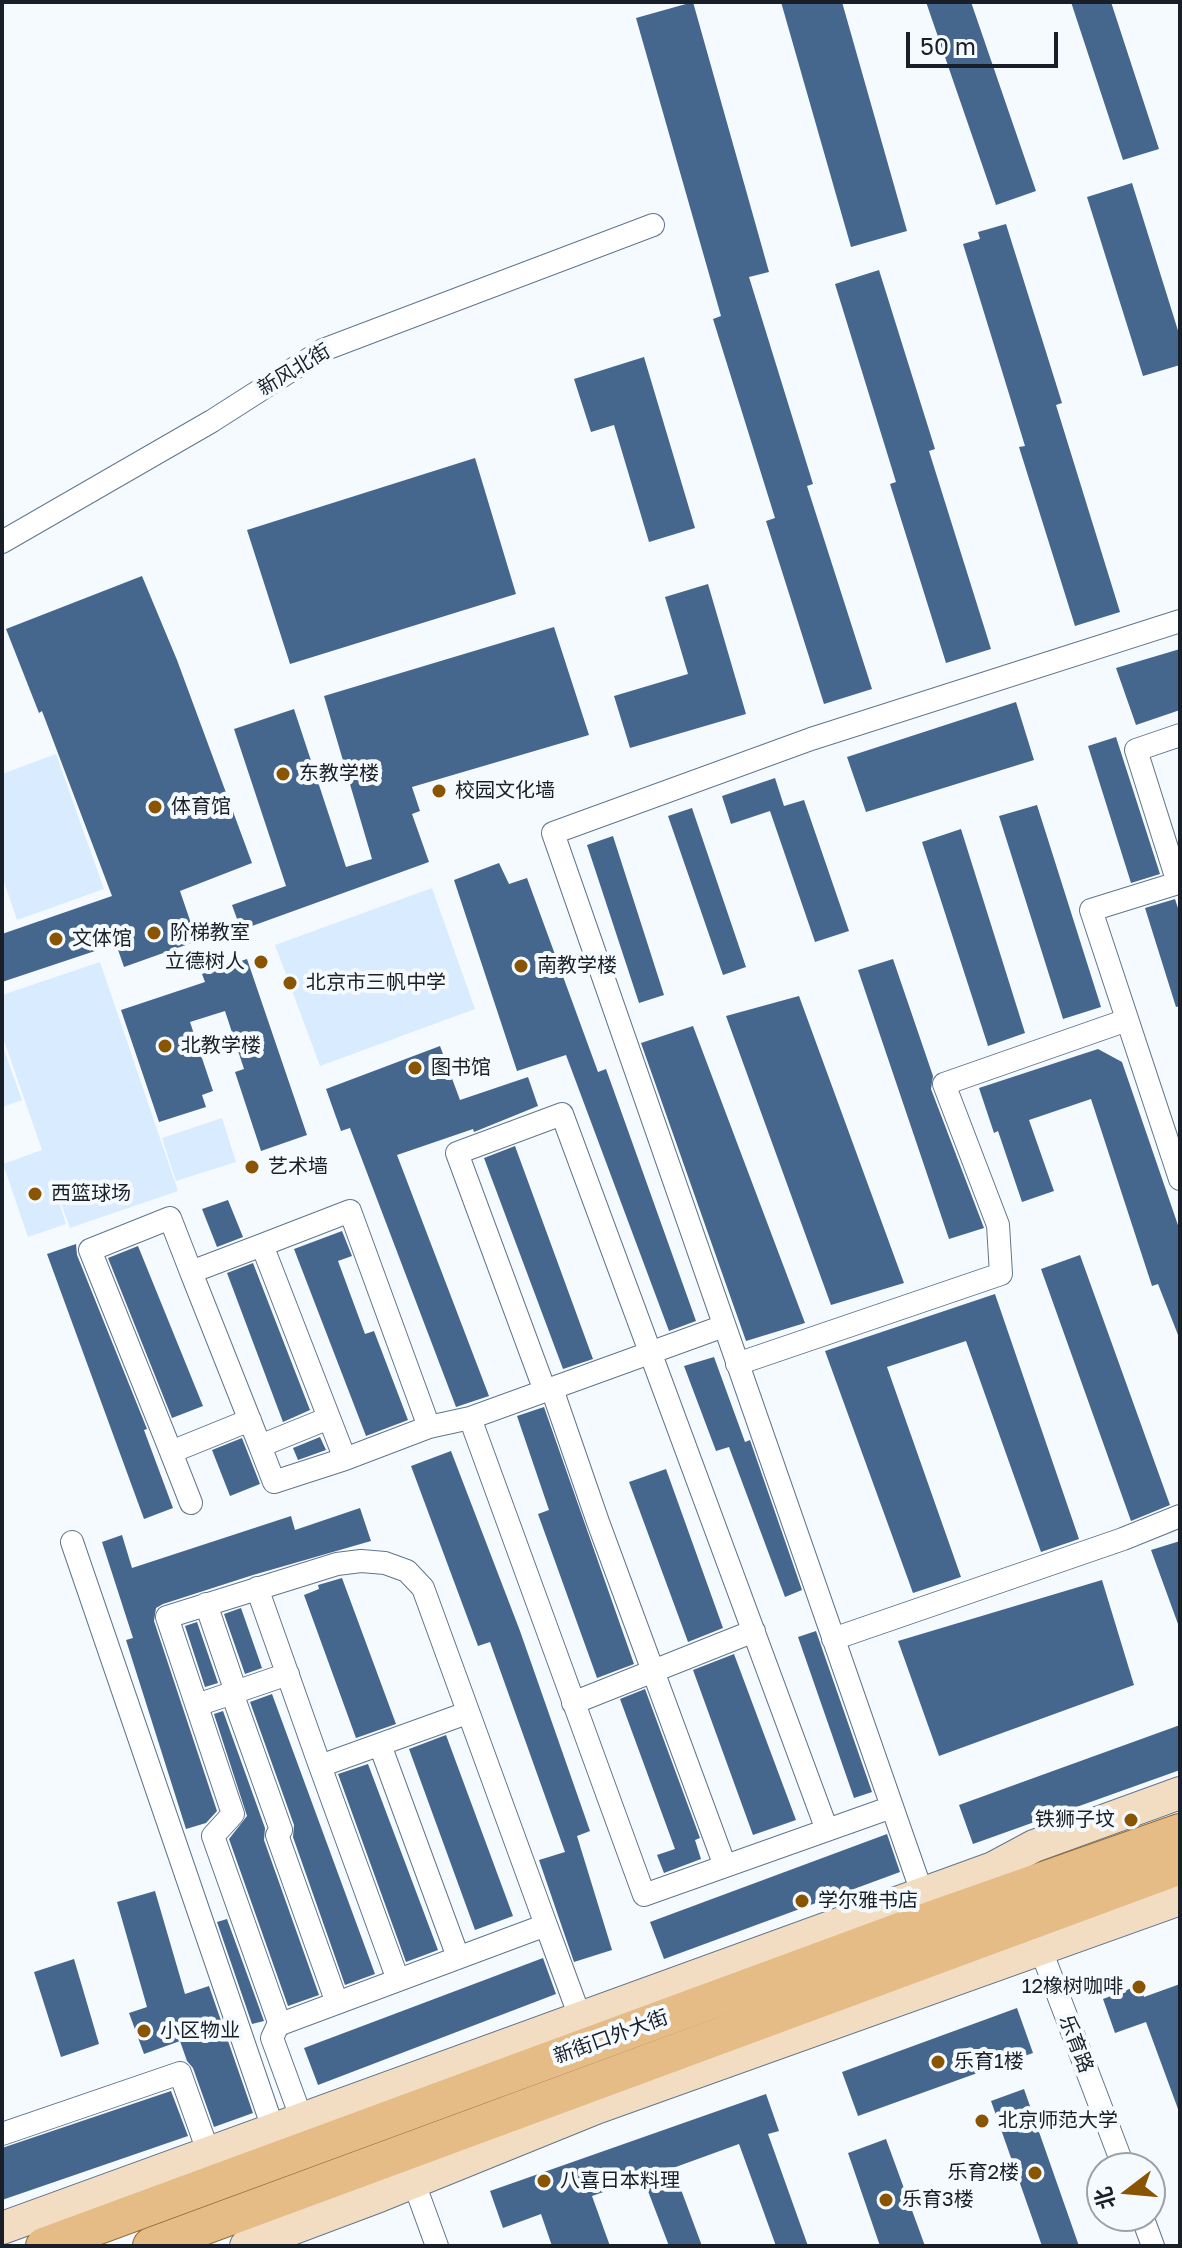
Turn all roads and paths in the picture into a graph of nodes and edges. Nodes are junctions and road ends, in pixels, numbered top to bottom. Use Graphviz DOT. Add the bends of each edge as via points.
graph roads {
  1 [pos="653,225"];
  2 [pos="2,542"];
  3 [pos="1180,621"];
  4 [pos="1180,735"];
  5 [pos="1127,1020"];
  6 [pos="1180,1179"];
  7 [pos="262,1245"];
  8 [pos="191,1272"];
  9 [pos="724,1326"];
  10 [pos="652,1354"];
  11 [pos="737,1364"];
  12 [pos="549,1390"];
  13 [pos="329,1418"];
  14 [pos="470,1418"];
  15 [pos="250,1420"];
  16 [pos="429,1427"];
  17 [pos="260,1446"];
  18 [pos="171,1452"];
  19 [pos="345,1459"];
  20 [pos="191,1503"];
  21 [pos="1180,1516"];
  22 [pos="72,1542"];
  23 [pos="257,1588"];
  24 [pos="206,1604"];
  25 [pos="754,1631"];
  26 [pos="833,1639"];
  27 [pos="652,1671"];
  28 [pos="288,1674"];
  29 [pos="234,1692"];
  30 [pos="573,1703"];
  31 [pos="197,1705"];
  32 [pos="467,1713"];
  33 [pos="380,1745"];
  34 [pos="320,1766"];
  35 [pos="1180,1793"];
  36 [pos="892,1807"];
  37 [pos="827,1830"];
  38 [pos="1180,1832"];
  39 [pos="725,1866"];
  40 [pos="1180,1866"];
  41 [pos="1180,1899"];
  42 [pos="926,1907"];
  43 [pos="546,1925"];
  44 [pos="1036,1934"];
  45 [pos="458,1957"];
  46 [pos="398,1980"];
  47 [pos="337,2003"];
  48 [pos="280,2025"];
  49 [pos="585,2031"];
  50 [pos="2,2134"];
  51 [pos="287,2136"];
  52 [pos="1118,2152"];
  53 [pos="209,2154"];
  54 [pos="409,2167"];
  55 [pos="2,2228"];
  56 [pos="44,2246"];
  57 [pos="151,2246"];
  58 [pos="246,2246"];
  59 [pos="437,2246"];
  1 -- 2 [label="street, 新风北街" via="323,350"];
  3 -- 9 [label="street" via="811,739 553,833"];
  4 -- 5 [label="street" via="1136,750 1178,883 1091,910"];
  5 -- 6 [label="street"];
  5 -- 11 [label="street" via="944,1084 998,1225 1001,1274"];
  7 -- 8 [label="street"];
  7 -- 13 [label="street"];
  7 -- 16 [label="street" via="350,1211"];
  8 -- 15 [label="street"];
  8 -- 18 [label="street" via="170,1218 90,1250"];
  9 -- 10 [label="street"];
  9 -- 11 [label="street"];
  10 -- 12 [label="street"];
  10 -- 12 [label="street" via="562,1114 457,1153"];
  10 -- 25 [label="street"];
  11 -- 26 [label="street"];
  12 -- 14 [label="street"];
  12 -- 27 [label="street"];
  13 -- 17 [label="street"];
  13 -- 19 [label="street"];
  14 -- 16 [label="street"];
  14 -- 30 [label="street"];
  15 -- 17 [label="street"];
  15 -- 18 [label="street"];
  16 -- 19 [label="street"];
  17 -- 19 [label="street" via="274,1482"];
  18 -- 20 [label="street"];
  21 -- 26 [label="street"];
  22 -- 51 [label="street"];
  23 -- 24 [label="street"];
  23 -- 28 [label="street"];
  23 -- 32 [label="street" via="361,1561 407,1571 423,1588"];
  24 -- 29 [label="street"];
  24 -- 31 [label="street" via="167,1617"];
  25 -- 27 [label="street"];
  25 -- 37 [label="street"];
  26 -- 36 [label="street"];
  27 -- 30 [label="street"];
  27 -- 39 [label="street"];
  28 -- 29 [label="street"];
  28 -- 34 [label="street"];
  29 -- 31 [label="street"];
  29 -- 47 [label="street" via="281,1830 277,1835"];
  30 -- 39 [label="street" via="644,1895"];
  31 -- 48 [label="street" via="233,1814 213,1836"];
  32 -- 33 [label="street"];
  32 -- 43 [label="street"];
  33 -- 34 [label="street"];
  33 -- 45 [label="street"];
  34 -- 46 [label="street"];
  35 -- 42 [label="street" via="1034,1846"];
  36 -- 37 [label="street"];
  36 -- 42 [label="street"];
  37 -- 39 [label="street"];
  38 -- 42 [label="main road, 新街口外大街"];
  40 -- 44 [label="main road, 新街口外大街"];
  41 -- 44 [label="street, 新街口外大街"];
  42 -- 49 [label="main road, 新街口外大街"];
  43 -- 45 [label="street"];
  43 -- 49 [label="street"];
  44 -- 52 [label="street, 乐育路"];
  44 -- 54 [label="main road, 新街口外大街"];
  45 -- 46 [label="street"];
  46 -- 47 [label="street"];
  47 -- 48 [label="street"];
  48 -- 51 [label="street" via="272,2038"];
  49 -- 51 [label="main road, 新街口外大街"];
  50 -- 53 [label="street" via="180,2073"];
  51 -- 53 [label="street"];
  51 -- 56 [label="main road, 新街口外大街"];
  53 -- 55 [label="street"];
  54 -- 57 [label="main road, 新街口外大街"];
  54 -- 58 [label="street, 新街口外大街"];
  54 -- 59 [label="street"];
}
